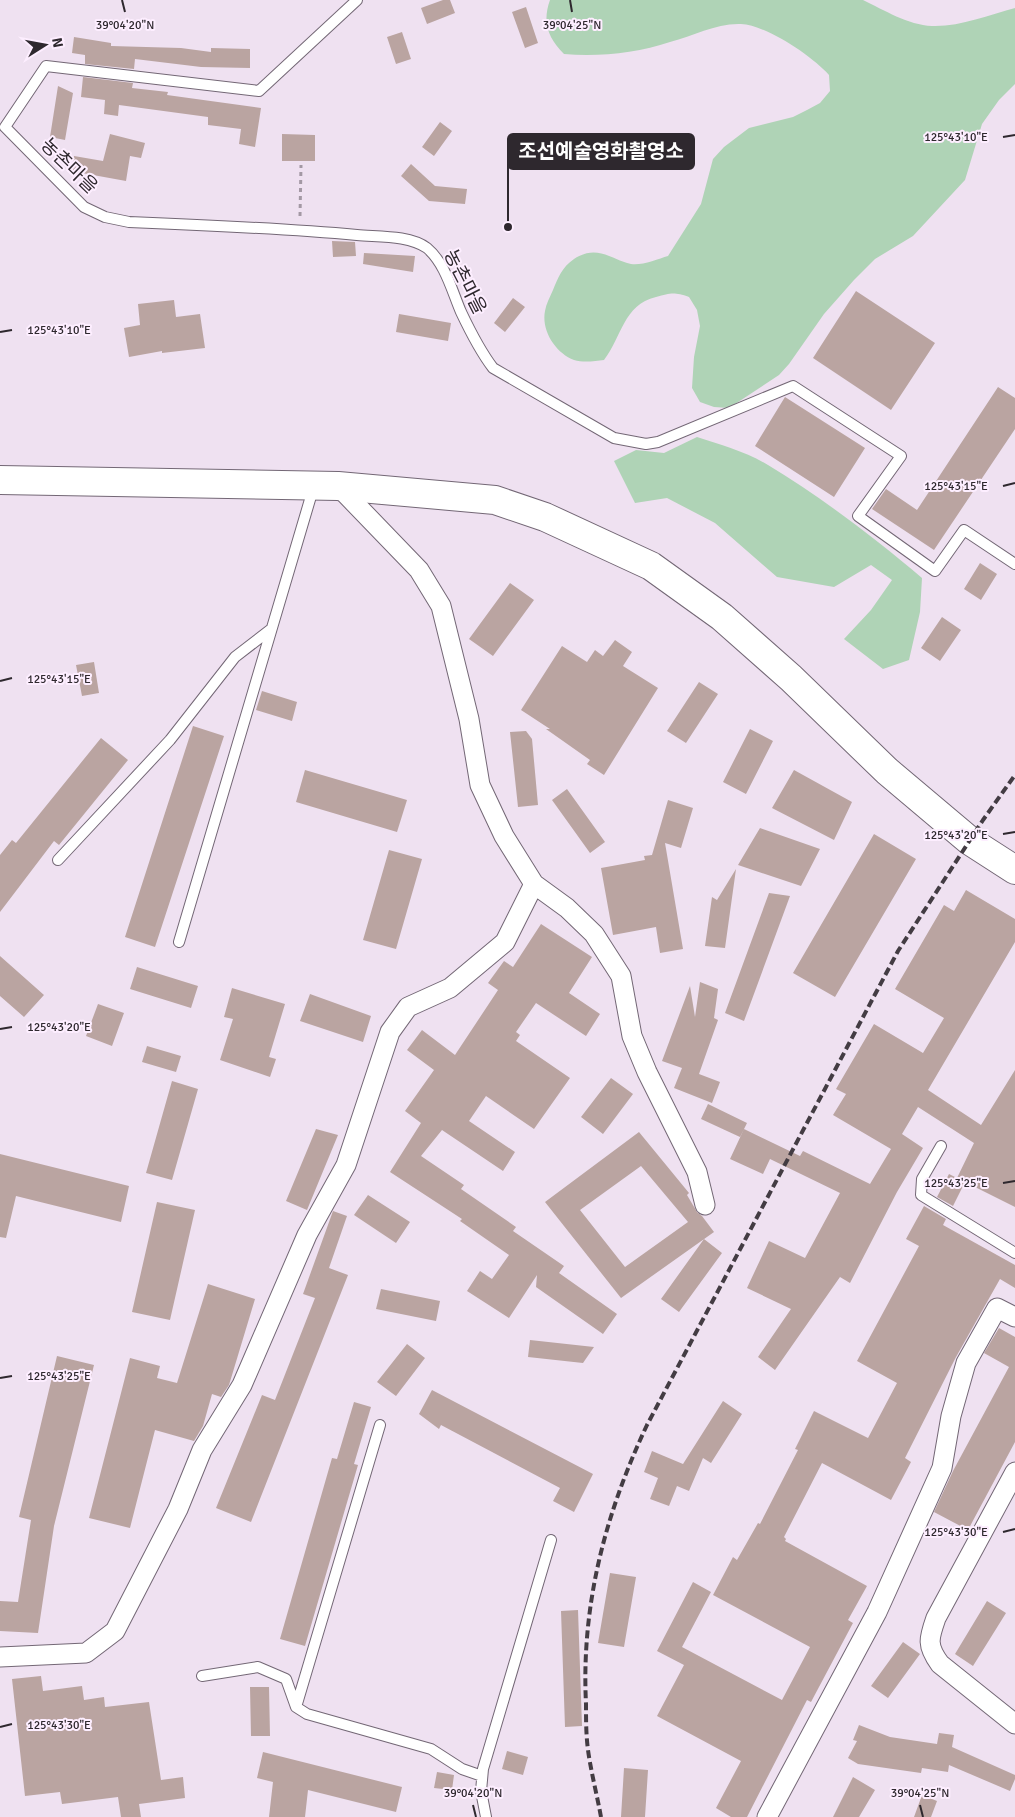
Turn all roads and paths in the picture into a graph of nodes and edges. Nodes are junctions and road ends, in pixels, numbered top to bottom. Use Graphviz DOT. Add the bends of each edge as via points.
graph roads {
  1 [pos="357,0"];
  2 [pos="301,165"];
  3 [pos="300,230"];
  4 [pos="0,480"];
  5 [pos="326,486"];
  6 [pos="1015,564"];
  7 [pos="270,630"];
  8 [pos="58,860"];
  9 [pos="1015,870"];
  10 [pos="534,884"];
  11 [pos="179,942"];
  12 [pos="941,1146"];
  13 [pos="705,1205"];
  14 [pos="1015,1253"];
  15 [pos="1015,1317"];
  16 [pos="380,1425"];
  17 [pos="1015,1472"];
  18 [pos="552,1540"];
  19 [pos="0,1657"];
  20 [pos="202,1676"];
  21 [pos="296,1707"];
  22 [pos="1015,1724"];
  23 [pos="482,1776"];
  24 [pos="486,1817"];
  25 [pos="767,1817"];
  1 -- 3 [label="lane, 농촌마을" via="260,91 46,66 5,127 84,207 105,217 129,222"];
  2 -- 3 [label="path"];
  3 -- 6 [label="lane, 농촌마을" via="389,237 428,249 440,264 461,313 493,368 614,438 646,444 658,442 793,386 901,456 858,516 935,571 964,530"];
  4 -- 5 [label="street"];
  5 -- 7 [label="lane"];
  5 -- 9 [label="street" via="495,500 546,517 651,566 722,617 887,771 970,841"];
  5 -- 10 [label="street" via="419,570 441,606 469,719 480,785 504,836"];
  7 -- 8 [label="lane" via="235,657 170,740"];
  7 -- 11 [label="lane"];
  10 -- 13 [label="street" via="567,908 594,934 621,976 632,1036 697,1172"];
  10 -- 19 [label="street" via="505,942 450,988 408,1007 390,1032 346,1165 307,1235 242,1385 202,1450 178,1509 115,1630 86,1653"];
  12 -- 14 [label="lane" via="922,1179 921,1194"];
  15 -- 25 [label="street" via="996,1308 966,1363 951,1416 942,1468 877,1612"];
  16 -- 21 [label="lane"];
  17 -- 22 [label="street" via="936,1618 929,1638 931,1652 940,1664"];
  18 -- 23 [label="lane"];
  20 -- 21 [label="lane" via="258,1667 286,1679"];
  21 -- 23 [label="lane" via="307,1714 431,1749 462,1769"];
  23 -- 24 [label="lane"];
}
